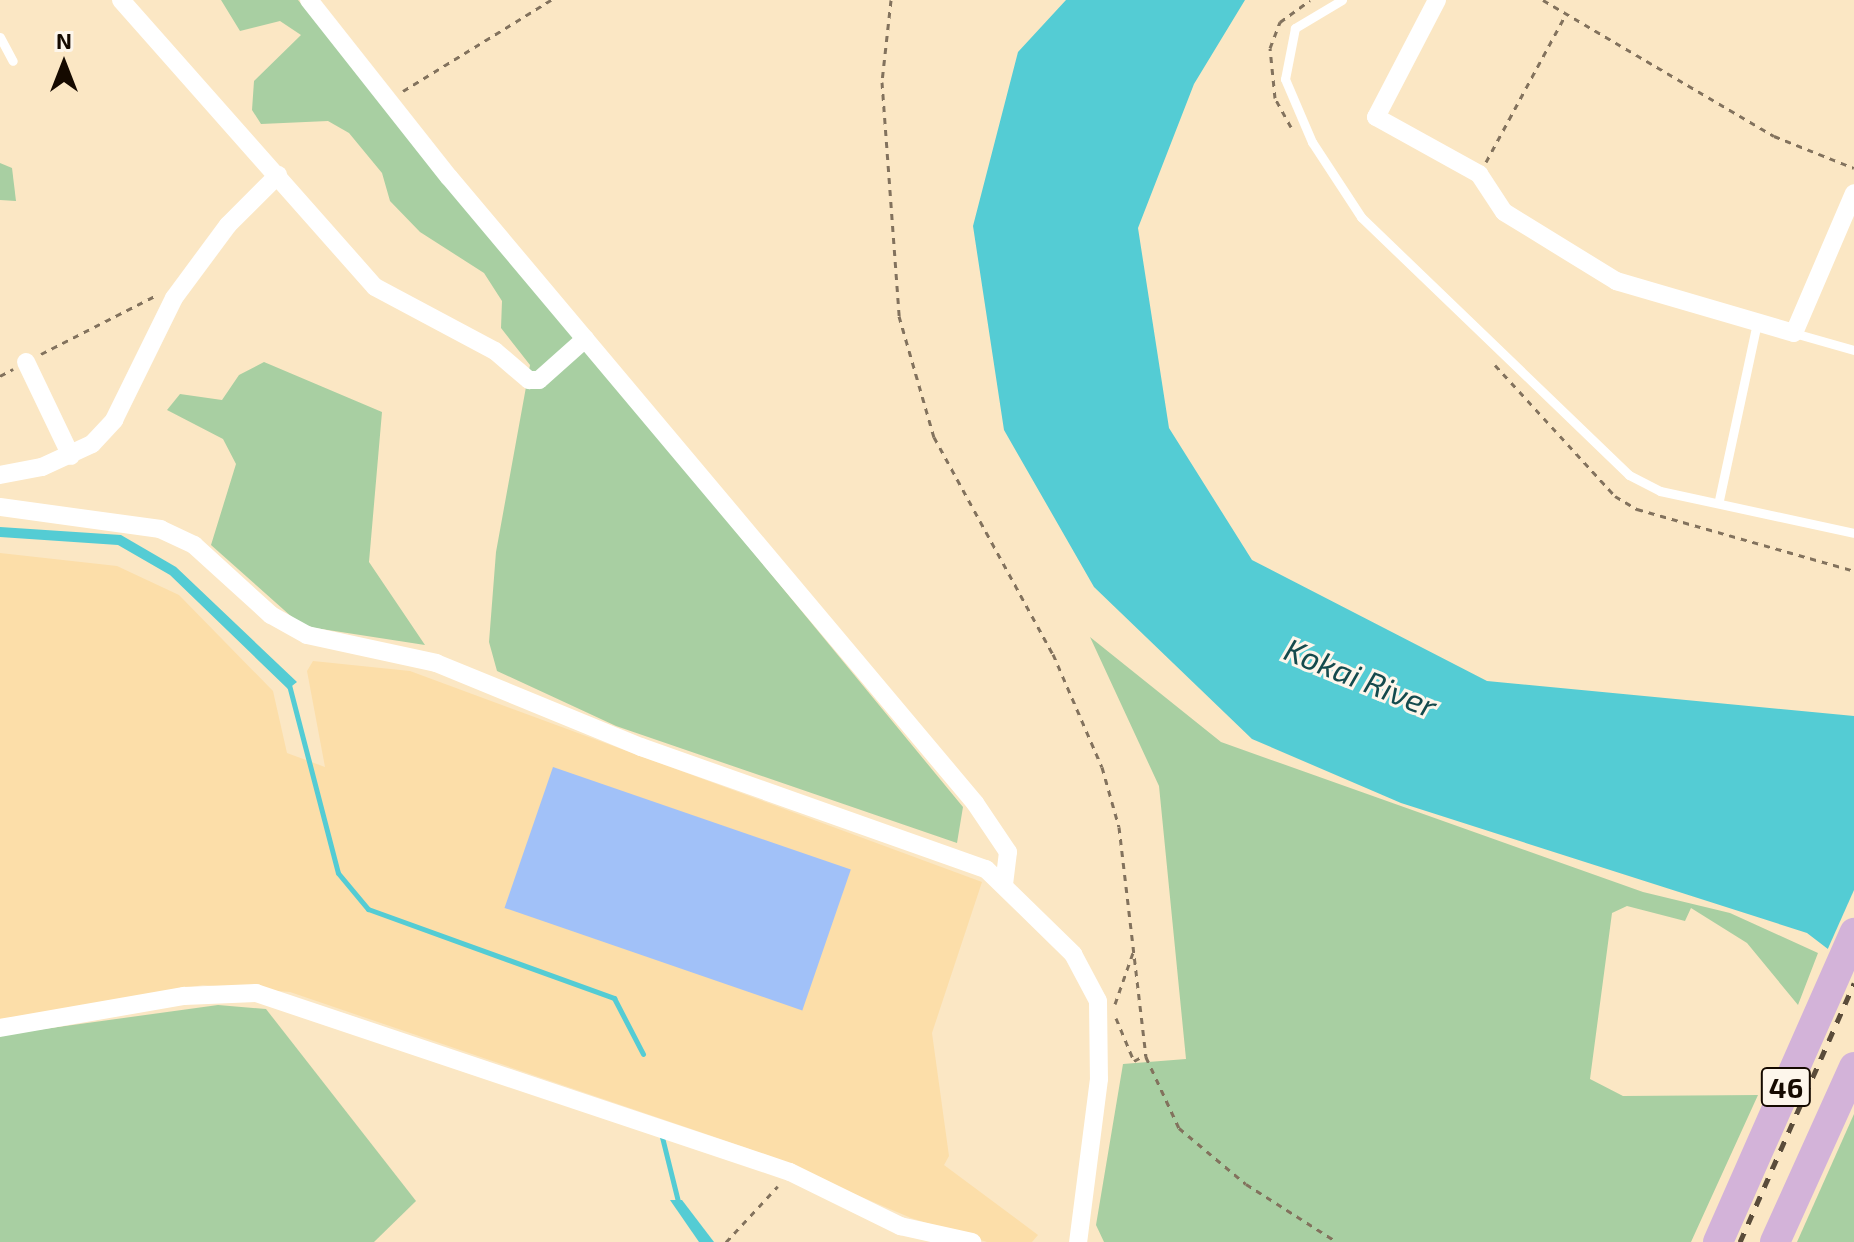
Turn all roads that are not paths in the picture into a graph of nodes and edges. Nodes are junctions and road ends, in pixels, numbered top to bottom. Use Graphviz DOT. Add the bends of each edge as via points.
graph roads {
  1 [pos="121,0"];
  2 [pos="309,0"];
  3 [pos="1342,0"];
  4 [pos="1437,0"];
  5 [pos="0,37"];
  6 [pos="13,61"];
  7 [pos="278,175"];
  8 [pos="1854,193"];
  9 [pos="1757,322"];
  10 [pos="1794,333"];
  11 [pos="585,339"];
  12 [pos="1854,350"];
  13 [pos="26,362"];
  14 [pos="71,456"];
  15 [pos="0,475"];
  16 [pos="1719,500"];
  17 [pos="0,507"];
  18 [pos="1854,533"];
  19 [pos="1004,885"];
  20 [pos="1854,933"];
  21 [pos="0,1028"];
  22 [pos="1854,1067"];
  23 [pos="972,1242"];
  24 [pos="1078,1242"];
  25 [pos="1718,1242"];
  26 [pos="1775,1242"];
  1 -- 7 [label="street"];
  2 -- 11 [label="street"];
  3 -- 16 [label="lane" via="1295,28 1285,79 1347,199 1616,467 1650,488"];
  4 -- 9 [label="street" via="1376,117 1479,174 1504,212 1616,281"];
  5 -- 6 [label="lane"];
  7 -- 11 [label="street" via="375,287 495,351 529,380 539,380"];
  7 -- 14 [label="street" via="228,225 174,298 114,420"];
  8 -- 10 [label="street"];
  9 -- 10 [label="street"];
  9 -- 16 [label="lane"];
  10 -- 12 [label="lane"];
  11 -- 19 [label="street" via="975,803 1008,852"];
  13 -- 14 [label="street"];
  14 -- 15 [label="street"];
  16 -- 18 [label="lane"];
  17 -- 19 [label="street" via="160,529 194,545 271,615 307,635 436,663 641,747 955,855"];
  19 -- 24 [label="street" via="1081,966 1106,1020"];
  20 -- 25 [label="main road, 46"];
  21 -- 23 [label="street" via="184,996 256,993 790,1172 900,1226"];
  22 -- 26 [label="main road, 46"];
}
